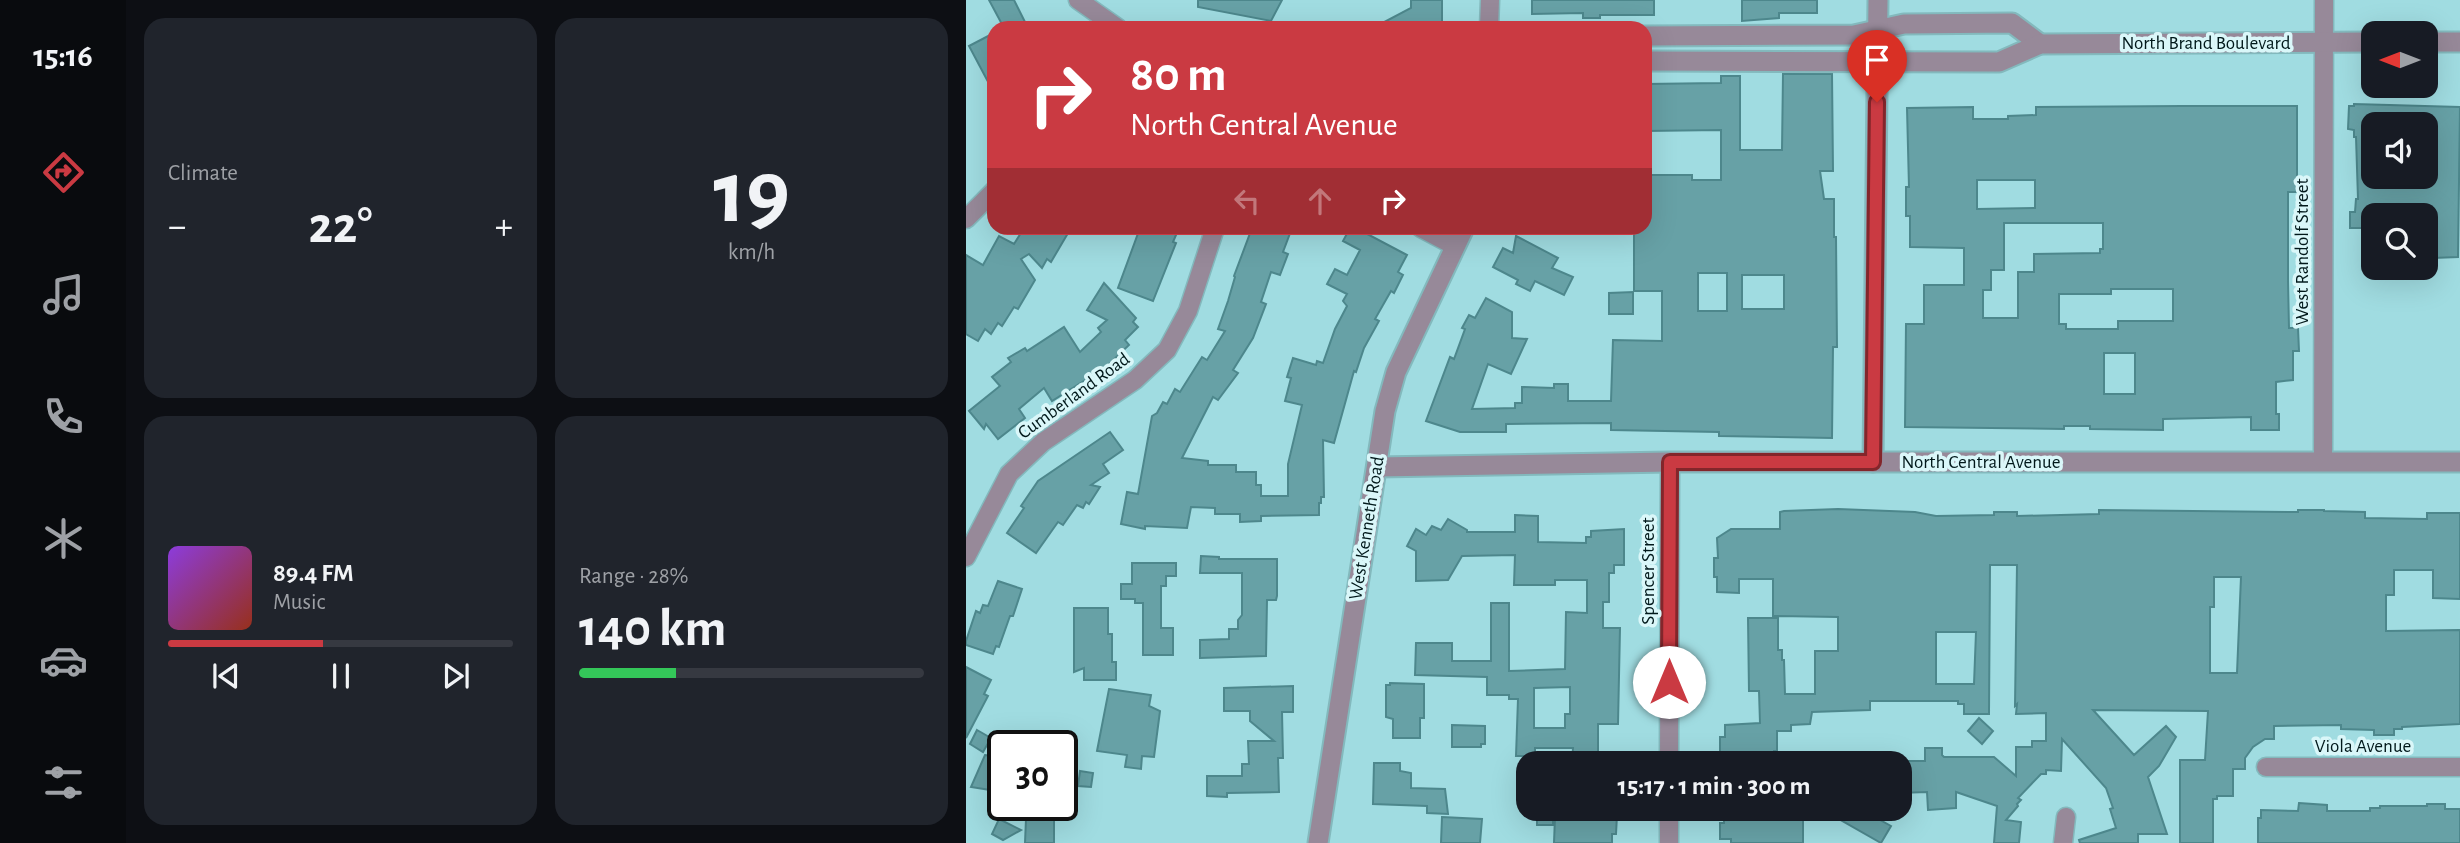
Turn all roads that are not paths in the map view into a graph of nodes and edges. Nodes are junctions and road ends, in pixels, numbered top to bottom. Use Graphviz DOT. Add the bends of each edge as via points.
graph roads {
  1 [pos="1077,0"];
  2 [pos="1490,0"];
  3 [pos="1878,0"];
  4 [pos="2324,0"];
  5 [pos="1108,21"];
  6 [pos="1489,21"];
  7 [pos="1878,30"];
  8 [pos="1652,36"];
  9 [pos="2361,42"];
  10 [pos="2438,42"];
  11 [pos="2460,42"];
  12 [pos="2324,43"];
  13 [pos="2040,44"];
  14 [pos="1652,61"];
  15 [pos="1878,62"];
  16 [pos="987,198"];
  17 [pos="966,219"];
  18 [pos="1213,235"];
  19 [pos="1434,235"];
  20 [pos="1460,235"];
  21 [pos="1455,246"];
  22 [pos="1670,462"];
  23 [pos="1873,462"];
  24 [pos="2323,462"];
  25 [pos="2460,462"];
  26 [pos="1377,467"];
  27 [pos="968,548"];
  28 [pos="1669,751"];
  29 [pos="2266,767"];
  30 [pos="2460,767"];
  31 [pos="2066,817"];
  32 [pos="1669,821"];
  33 [pos="1318,843"];
  34 [pos="1669,843"];
  35 [pos="2063,843"];
  1 -- 5 [label="street"];
  2 -- 6 [label="street"];
  3 -- 7 [label="street"];
  4 -- 12 [label="street, West Randolf Street"];
  7 -- 8 [label="street" via="1854,35"];
  7 -- 13 [label="street" via="1904,24 2012,23"];
  7 -- 15 [label="street"];
  9 -- 12 [label="street, North Brand Boulevard"];
  10 -- 11 [label="street"];
  12 -- 13 [label="street, North Brand Boulevard"];
  12 -- 24 [label="street, West Randolf Street"];
  13 -- 15 [label="street, North Brand Boulevard" via="1999,62"];
  14 -- 15 [label="street, North Brand Boulevard"];
  15 -- 23 [label="street"];
  16 -- 17 [label="street"];
  18 -- 27 [label="street, Cumberland Road" via="1188,311 1167,350 1135,380 1043,442 1009,474"];
  19 -- 21 [label="street"];
  20 -- 21 [label="street, West Kenneth Road"];
  21 -- 26 [label="street, West Kenneth Road" via="1396,372"];
  22 -- 23 [label="street, North Central Avenue"];
  22 -- 26 [label="street, North Central Avenue"];
  22 -- 28 [label="street, Spencer Street"];
  23 -- 24 [label="street, North Central Avenue"];
  24 -- 25 [label="street, North Central Avenue"];
  26 -- 33 [label="street, West Kenneth Road"];
  29 -- 30 [label="street, Viola Avenue"];
  31 -- 35 [label="street"];
  32 -- 34 [label="street"];
}
